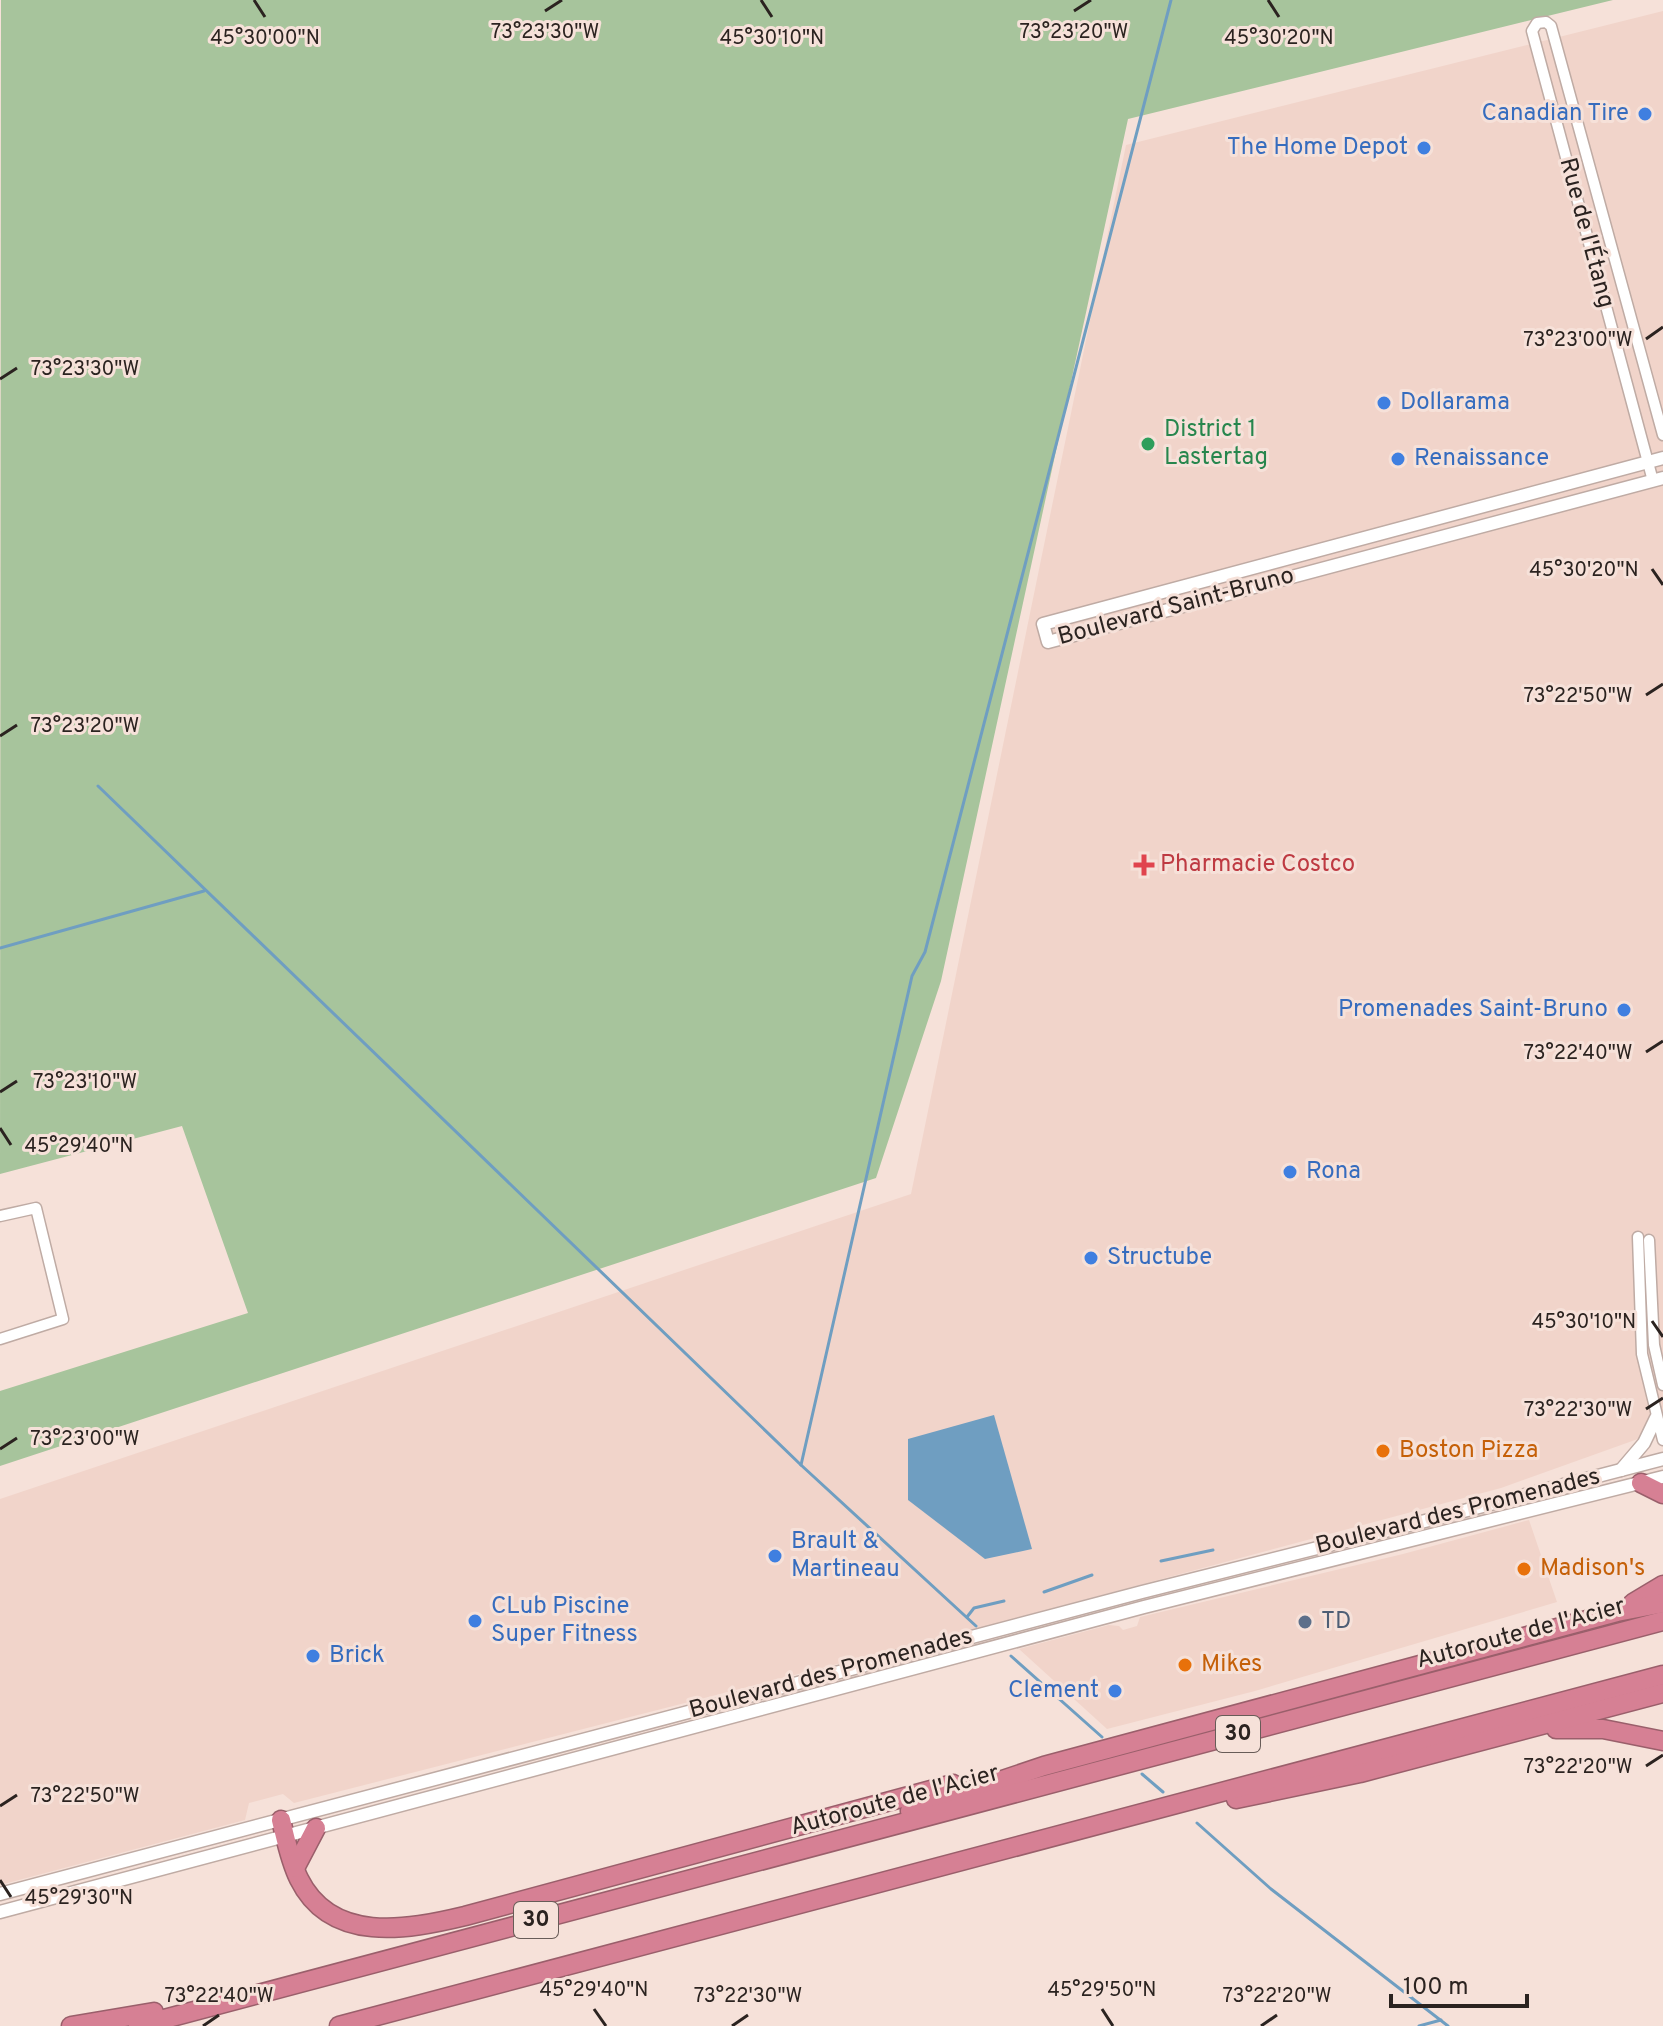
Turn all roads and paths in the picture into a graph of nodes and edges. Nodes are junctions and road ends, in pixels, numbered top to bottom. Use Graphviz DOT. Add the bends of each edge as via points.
graph roads {
  1 [pos="1596,191"];
  2 [pos="1577,198"];
  3 [pos="1663,435"];
  4 [pos="1663,458"];
  5 [pos="1648,463"];
  6 [pos="1658,479"];
  7 [pos="1083,613"];
  8 [pos="1089,631"];
  9 [pos="0,1216"];
  10 [pos="1638,1237"];
  11 [pos="1649,1240"];
  12 [pos="0,1339"];
  13 [pos="1663,1385"];
  14 [pos="1656,1418"];
  15 [pos="1663,1440"];
  16 [pos="1663,1459"];
  17 [pos="1621,1470"];
  18 [pos="1663,1477"];
  19 [pos="1641,1483"];
  20 [pos="1663,1494"];
  21 [pos="1663,1585"];
  22 [pos="1663,1603"];
  23 [pos="1617,1612"];
  24 [pos="1663,1621"];
  25 [pos="1663,1675"];
  26 [pos="1663,1693"];
  27 [pos="1526,1730"];
  28 [pos="1663,1741"];
  29 [pos="1044,1766"];
  30 [pos="1104,1823"];
  31 [pos="283,1828"];
  32 [pos="316,1828"];
  33 [pos="814,1847"];
  34 [pos="295,1868"];
  35 [pos="0,1894"];
  36 [pos="0,1912"];
  37 [pos="259,1994"];
  38 [pos="71,2026"];
  39 [pos="138,2026"];
  40 [pos="339,2026"];
  1 -- 2 [label="street"];
  1 -- 2 [label="street, Rue de l'Étang" via="1551,26 1537,23 1532,31"];
  1 -- 3 [label="street, Rue de l'Étang"];
  2 -- 5 [label="street, Rue de l'Étang"];
  4 -- 5 [label="street, Boulevard Saint-Bruno"];
  5 -- 6 [label="street, Rue de l'Étang"];
  5 -- 7 [label="street, Boulevard Saint-Bruno"];
  6 -- 8 [label="street, Boulevard Saint-Bruno"];
  7 -- 8 [label="street"];
  7 -- 8 [label="street, Boulevard Saint-Bruno" via="1043,624 1048,642"];
  9 -- 12 [label="street" via="36,1208 63,1319"];
  10 -- 14 [label="street" via="1642,1354"];
  11 -- 13 [label="street" via="1654,1345"];
  14 -- 15 [label="street"];
  14 -- 17 [label="street" via="1644,1443"];
  16 -- 17 [label="street, Boulevard des Promenades"];
  17 -- 31 [label="street, Boulevard des Promenades" via="1142,1592"];
  18 -- 19 [label="street, Boulevard des Promenades"];
  19 -- 20 [label="highway"];
  19 -- 32 [label="street, Boulevard des Promenades" via="1144,1607"];
  21 -- 23 [label="highway"];
  22 -- 23 [label="highway"];
  23 -- 29 [label="highway"];
  24 -- 33 [label="highway, Autoroute de l'Acier / 30"];
  25 -- 30 [label="highway, 30"];
  26 -- 27 [label="highway"];
  27 -- 28 [label="highway" via="1603,1729"];
  27 -- 30 [label="highway" via="1304,1786"];
  29 -- 33 [label="highway"];
  29 -- 34 [label="highway" via="915,1794 412,1927 373,1928 343,1921 311,1897"];
  30 -- 40 [label="highway, 30"];
  31 -- 32 [label="street, Boulevard des Promenades"];
  31 -- 34 [label="highway"];
  31 -- 35 [label="street, Boulevard des Promenades"];
  31 -- 36 [label="street, Boulevard des Promenades"];
  32 -- 34 [label="highway"];
  33 -- 37 [label="highway, Autoroute de l'Acier / 30"];
  37 -- 38 [label="highway"];
  37 -- 39 [label="highway, Autoroute de l'Acier / 30"];
}
